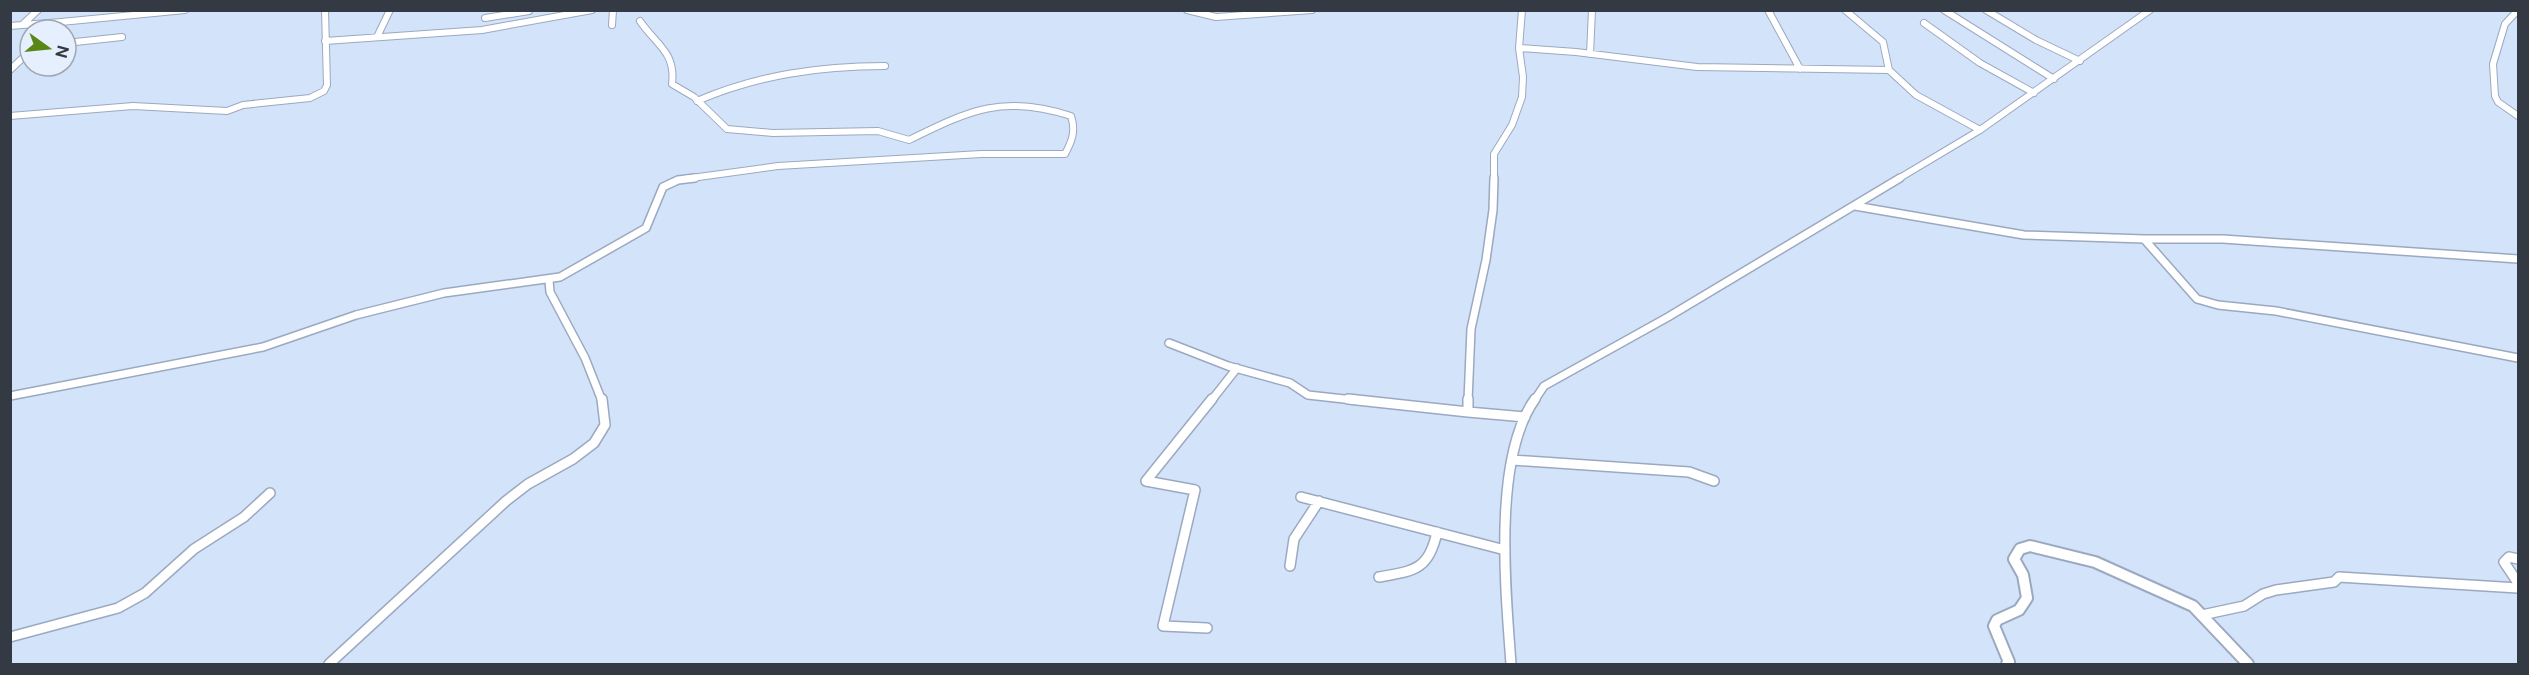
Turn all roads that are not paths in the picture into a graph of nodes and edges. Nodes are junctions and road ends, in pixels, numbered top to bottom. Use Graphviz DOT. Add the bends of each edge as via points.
graph roads {
  1 [pos="129,10"];
  2 [pos="185,10"];
  3 [pos="325,10"];
  4 [pos="390,10"];
  5 [pos="546,10"];
  6 [pos="592,10"];
  7 [pos="613,10"];
  8 [pos="1187,10"];
  9 [pos="1312,10"];
  10 [pos="1522,10"];
  11 [pos="1592,10"];
  12 [pos="1768,10"];
  13 [pos="1845,10"];
  14 [pos="1944,10"];
  15 [pos="1986,10"];
  16 [pos="2150,10"];
  17 [pos="2518,10"];
  18 [pos="530,11"];
  19 [pos="514,14"];
  20 [pos="122,16"];
  21 [pos="485,18"];
  22 [pos="545,19"];
  23 [pos="78,20"];
  24 [pos="640,21"];
  25 [pos="1924,23"];
  26 [pos="515,25"];
  27 [pos="612,25"];
  28 [pos="122,37"];
  29 [pos="377,37"];
  30 [pos="325,41"];
  31 [pos="78,42"];
  32 [pos="1519,48"];
  33 [pos="1590,54"];
  34 [pos="2080,61"];
  35 [pos="885,66"];
  36 [pos="1800,69"];
  37 [pos="1890,70"];
  38 [pos="2054,79"];
  39 [pos="2034,93"];
  40 [pos="697,101"];
  41 [pos="10,116"];
  42 [pos="2518,116"];
  43 [pos="1980,130"];
  44 [pos="1855,206"];
  45 [pos="2144,239"];
  46 [pos="2518,259"];
  47 [pos="549,280"];
  48 [pos="1169,343"];
  49 [pos="2518,358"];
  50 [pos="1237,368"];
  51 [pos="12,394"];
  52 [pos="1468,412"];
  53 [pos="1525,417"];
  54 [pos="1513,460"];
  55 [pos="1714,481"];
  56 [pos="270,492"];
  57 [pos="1301,497"];
  58 [pos="1319,501"];
  59 [pos="1437,532"];
  60 [pos="1505,550"];
  61 [pos="2518,559"];
  62 [pos="1290,566"];
  63 [pos="1379,577"];
  64 [pos="2518,583"];
  65 [pos="2518,588"];
  66 [pos="2202,615"];
  67 [pos="1207,628"];
  68 [pos="10,637"];
  69 [pos="329,664"];
  70 [pos="1510,664"];
  71 [pos="2007,664"];
  72 [pos="2248,664"];
  1 -- 20 [label="street"];
  2 -- 20 [label="street"];
  3 -- 30 [label="street"];
  4 -- 29 [label="street"];
  5 -- 22 [label="street"];
  6 -- 22 [label="street"];
  7 -- 27 [label="street"];
  8 -- 9 [label="street" via="1216,17"];
  10 -- 32 [label="street"];
  11 -- 33 [label="street"];
  12 -- 36 [label="street"];
  13 -- 37 [label="street" via="1883,42"];
  14 -- 38 [label="street"];
  15 -- 34 [label="street"];
  16 -- 34 [label="street"];
  17 -- 42 [label="street" via="2505,24 2493,64 2495,96"];
  18 -- 19 [label="street"];
  19 -- 21 [label="street"];
  19 -- 26 [label="street"];
  20 -- 23 [label="street"];
  22 -- 26 [label="street"];
  24 -- 40 [label="street" via="647,35 673,59 672,84"];
  25 -- 39 [label="street" via="1980,63"];
  26 -- 29 [label="street"];
  28 -- 31 [label="street"];
  29 -- 30 [label="street"];
  30 -- 41 [label="street" via="327,85 310,98 243,105 227,111 133,106"];
  32 -- 33 [label="street"];
  32 -- 52 [label="street" via="1522,97 1512,125 1494,154 1493,210 1471,329"];
  33 -- 36 [label="street" via="1697,67"];
  34 -- 38 [label="street"];
  35 -- 40 [label="street" via="838,66 783,74 726,87"];
  36 -- 37 [label="street"];
  37 -- 43 [label="street" via="1916,95"];
  38 -- 39 [label="street"];
  39 -- 43 [label="street"];
  40 -- 47 [label="street" via="727,129 773,133 878,131 909,140 949,121 1001,105 1050,109 1071,116 1075,126 1065,154 981,154 778,166 678,180 663,187 646,228"];
  43 -- 44 [label="street"];
  44 -- 45 [label="street" via="2024,235"];
  44 -- 53 [label="street" via="1544,387 1532,398"];
  45 -- 46 [label="street" via="2223,239"];
  45 -- 49 [label="street" via="2197,299"];
  47 -- 51 [label="street" via="444,293 356,315 263,347"];
  47 -- 69 [label="street" via="550,291 601,399 606,421 600,439 505,501"];
  48 -- 50 [label="street"];
  50 -- 52 [label="street" via="1290,383 1308,395"];
  50 -- 67 [label="street" via="1146,481 1195,490 1163,626"];
  52 -- 53 [label="street"];
  53 -- 54 [label="street"];
  54 -- 55 [label="street" via="1689,472"];
  54 -- 60 [label="street"];
  56 -- 68 [label="street" via="244,517 194,549 145,593 118,608"];
  57 -- 58 [label="street"];
  58 -- 59 [label="street"];
  58 -- 62 [label="street" via="1294,539"];
  59 -- 60 [label="street"];
  59 -- 63 [label="street" via="1424,564"];
  60 -- 70 [label="street"];
  61 -- 64 [label="street" via="2509,557 2504,562"];
  65 -- 66 [label="street" via="2339,577 2334,582 2276,590 2244,606"];
  66 -- 71 [label="street" via="2193,606 2095,562 2030,546 2020,549 2014,559 2023,575 2026,598 2019,610 1997,620 1994,626"];
  66 -- 72 [label="street"];
}
